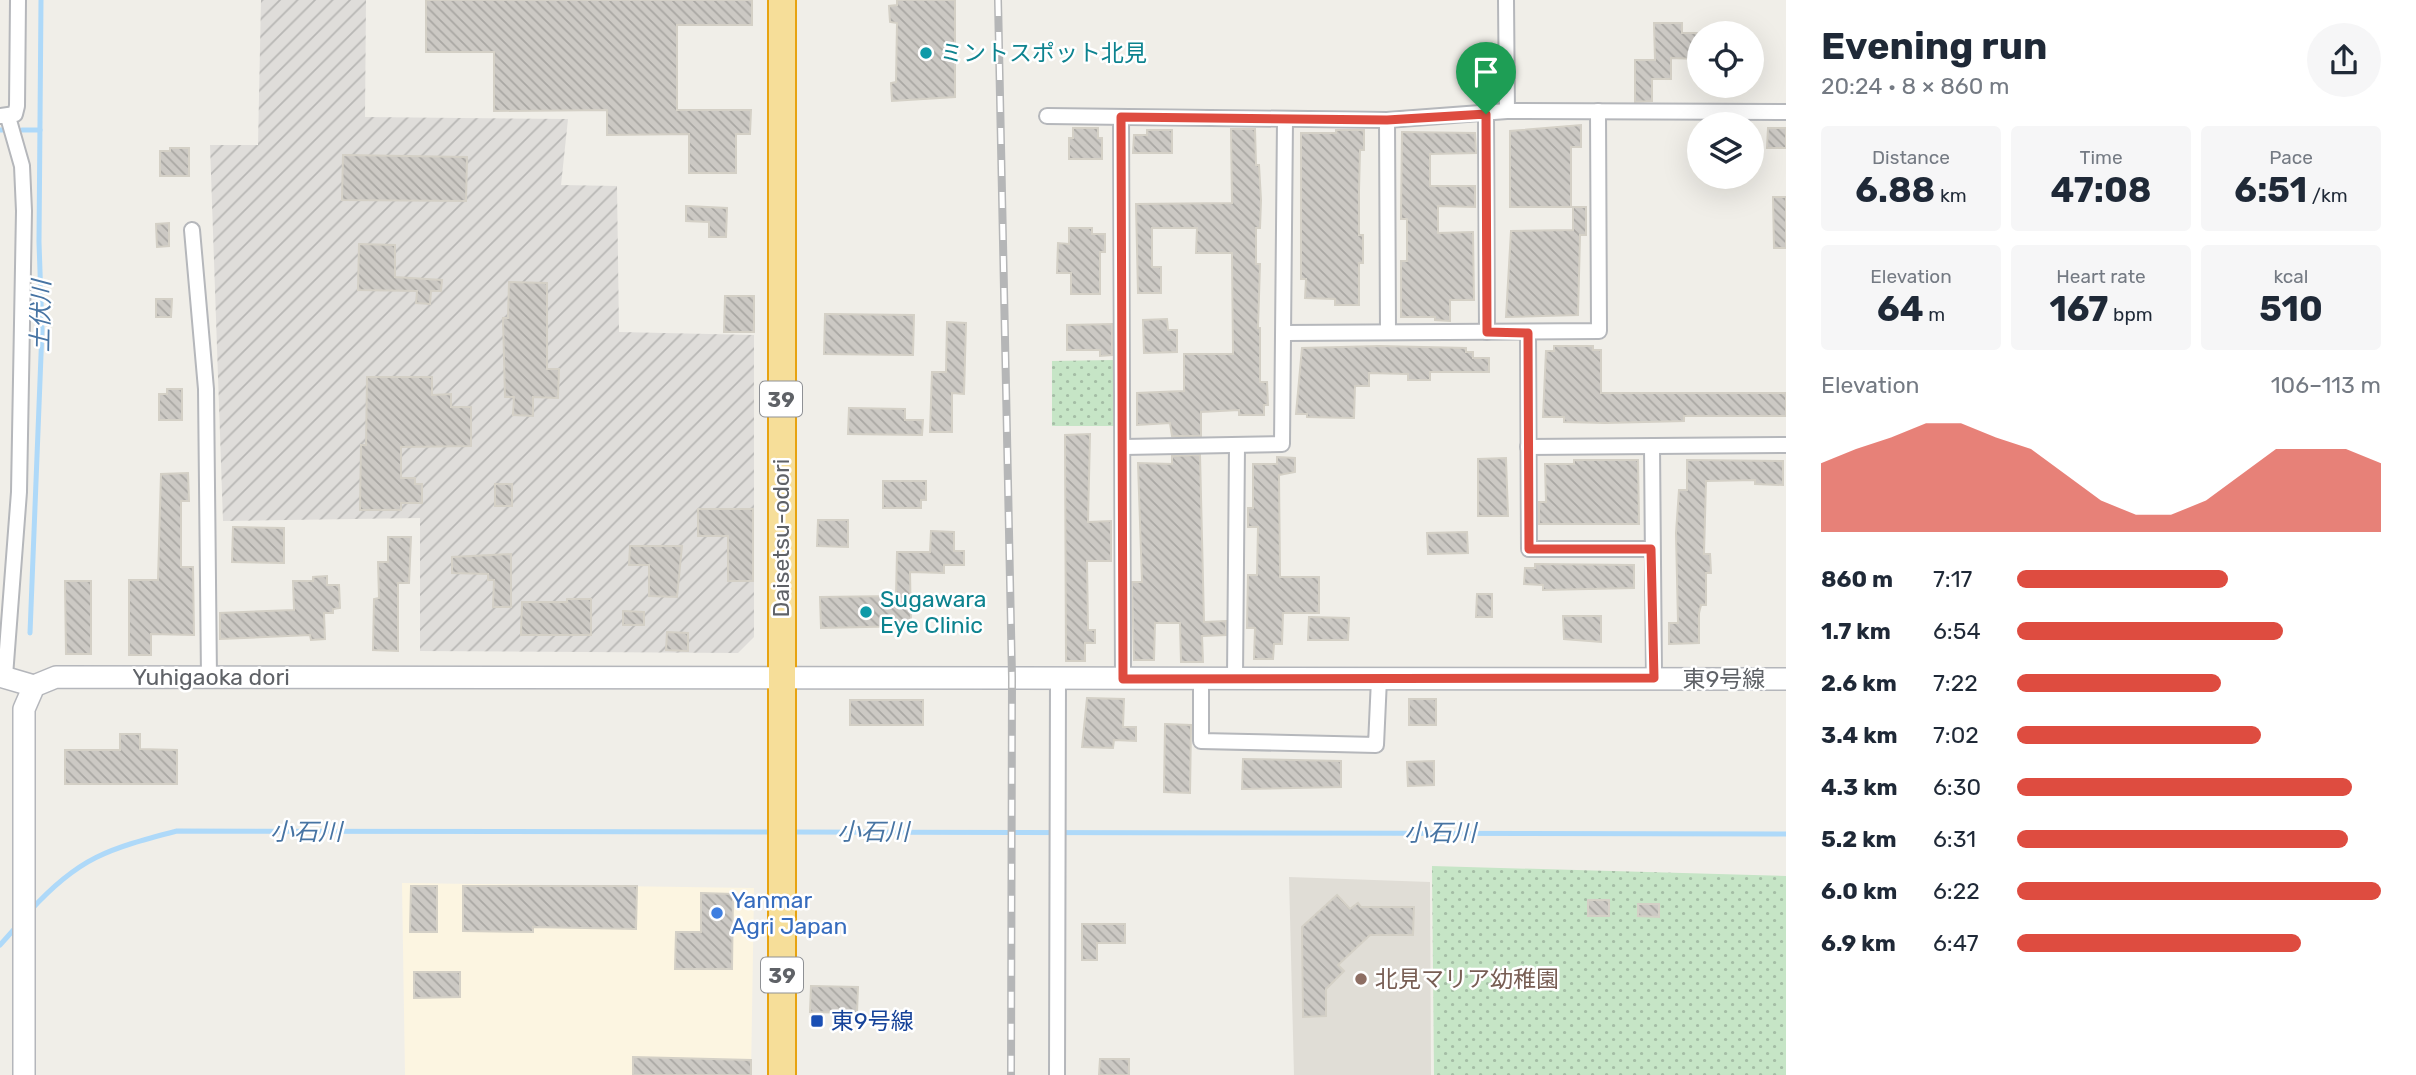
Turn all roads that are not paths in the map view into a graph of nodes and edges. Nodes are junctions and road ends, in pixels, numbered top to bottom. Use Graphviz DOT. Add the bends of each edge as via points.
graph roads {
  1 [pos="18,0"];
  2 [pos="782,0"];
  3 [pos="1506,0"];
  4 [pos="1507,111"];
  5 [pos="1598,111"];
  6 [pos="1786,112"];
  7 [pos="1486,114"];
  8 [pos="1047,116"];
  9 [pos="4,117"];
  10 [pos="1121,117"];
  11 [pos="1285,120"];
  12 [pos="1387,120"];
  13 [pos="192,230"];
  14 [pos="1388,332"];
  15 [pos="1487,332"];
  16 [pos="1285,333"];
  17 [pos="1528,333"];
  18 [pos="1786,445"];
  19 [pos="1237,446"];
  20 [pos="1652,446"];
  21 [pos="1124,447"];
  22 [pos="1528,447"];
  23 [pos="1651,549"];
  24 [pos="3,676"];
  25 [pos="209,677"];
  26 [pos="1235,677"];
  27 [pos="781,678"];
  28 [pos="1201,678"];
  29 [pos="1379,678"];
  30 [pos="1654,678"];
  31 [pos="1786,678"];
  32 [pos="1059,679"];
  33 [pos="1123,679"];
  34 [pos="34,686"];
  35 [pos="24,1075"];
  36 [pos="782,1075"];
  37 [pos="1058,1075"];
  1 -- 9 [label="street" via="17,106 15,114"];
  2 -- 27 [label="highway, Daisetsu-odori / 39"];
  3 -- 4 [label="street"];
  4 -- 5 [label="street"];
  4 -- 7 [label="street"];
  5 -- 6 [label="street"];
  5 -- 17 [label="street" via="1599,331"];
  7 -- 12 [label="street"];
  7 -- 15 [label="street"];
  8 -- 10 [label="street"];
  9 -- 24 [label="street" via="22,166 24,211 19,492"];
  10 -- 11 [label="street"];
  10 -- 21 [label="street"];
  11 -- 12 [label="street"];
  11 -- 16 [label="street"];
  12 -- 14 [label="street"];
  13 -- 25 [label="street" via="206,389"];
  14 -- 15 [label="street"];
  14 -- 16 [label="street"];
  15 -- 17 [label="street"];
  16 -- 19 [label="street" via="1282,444"];
  17 -- 22 [label="street"];
  18 -- 20 [label="street"];
  19 -- 21 [label="street"];
  19 -- 26 [label="street"];
  20 -- 22 [label="street"];
  20 -- 23 [label="street"];
  21 -- 33 [label="street"];
  22 -- 23 [label="street" via="1529,549"];
  23 -- 30 [label="street"];
  24 -- 34 [label="street"];
  25 -- 27 [label="street, Yuhigaoka dori"];
  25 -- 34 [label="street, Yuhigaoka dori" via="57,677"];
  26 -- 28 [label="street, 東9号線"];
  26 -- 29 [label="street, 東9号線"];
  27 -- 32 [label="street, 東9号線"];
  27 -- 36 [label="highway, Daisetsu-odori / 39"];
  28 -- 29 [label="street" via="1201,741 1376,745"];
  28 -- 33 [label="street, 東9号線"];
  29 -- 30 [label="street, 東9号線"];
  30 -- 31 [label="street, 東9号線"];
  32 -- 33 [label="street, 東9号線"];
  32 -- 37 [label="street"];
  34 -- 35 [label="street" via="24,709"];
}
